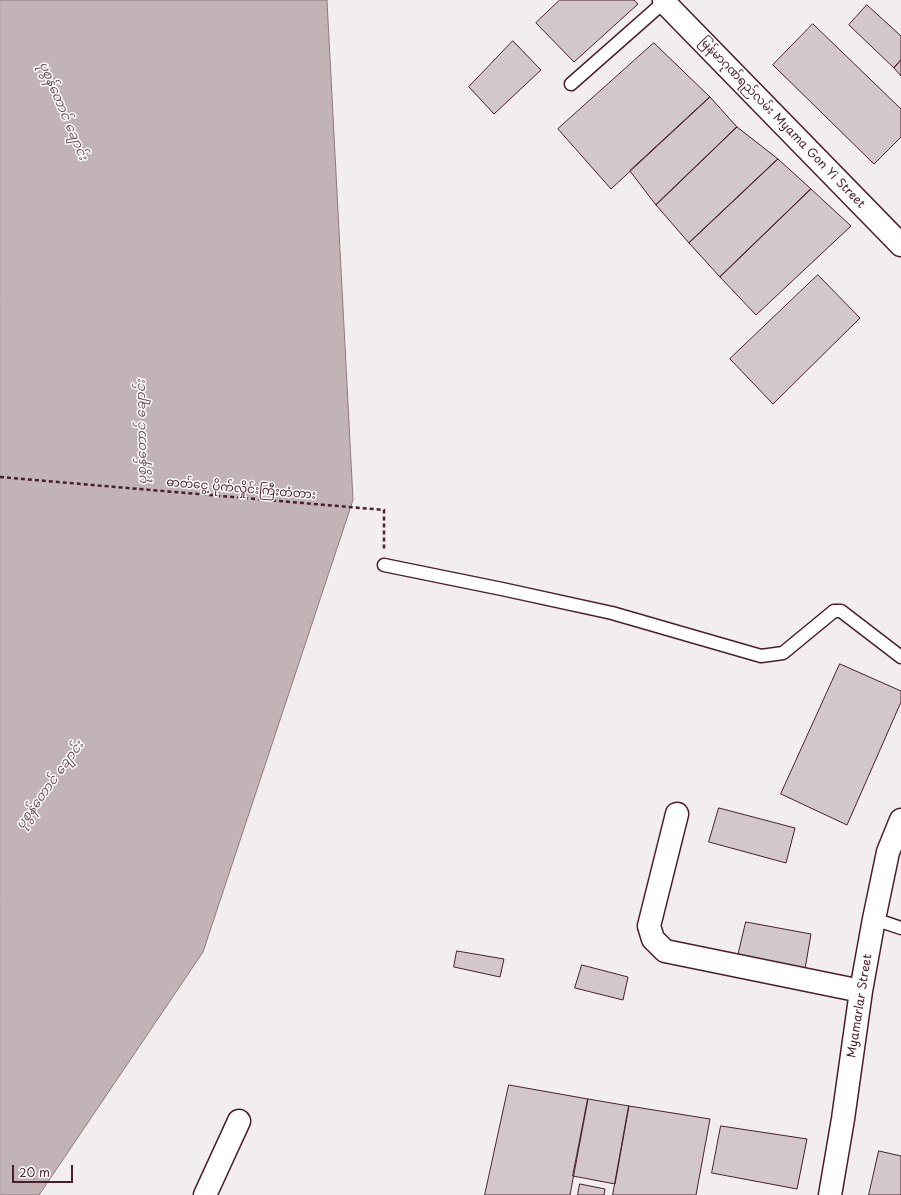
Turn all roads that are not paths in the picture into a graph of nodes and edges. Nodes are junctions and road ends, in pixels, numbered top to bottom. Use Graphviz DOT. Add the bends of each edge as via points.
graph roads {
  1 [pos="664,1"];
  2 [pos="571,84"];
  3 [pos="901,245"];
  4 [pos="384,565"];
  5 [pos="901,657"];
  6 [pos="676,814"];
  7 [pos="901,820"];
  8 [pos="874,919"];
  9 [pos="901,928"];
  10 [pos="861,991"];
  11 [pos="239,1121"];
  12 [pos="205,1195"];
  13 [pos="830,1195"];
  1 -- 2 [label="lane"];
  1 -- 3 [label="street, မြန်မာဂုဏ်ရည်လမ်း Myama Gon Yi Street"];
  4 -- 5 [label="lane" via="612,613 761,656 783,653 834,611 841,611"];
  6 -- 10 [label="street" via="649,926 653,939 665,951"];
  7 -- 8 [label="street, Myamarlar Street" via="888,852"];
  8 -- 9 [label="lane"];
  8 -- 10 [label="street, Myamarlar Street"];
  10 -- 13 [label="street, Myamarlar Street"];
  11 -- 12 [label="street"];
}
